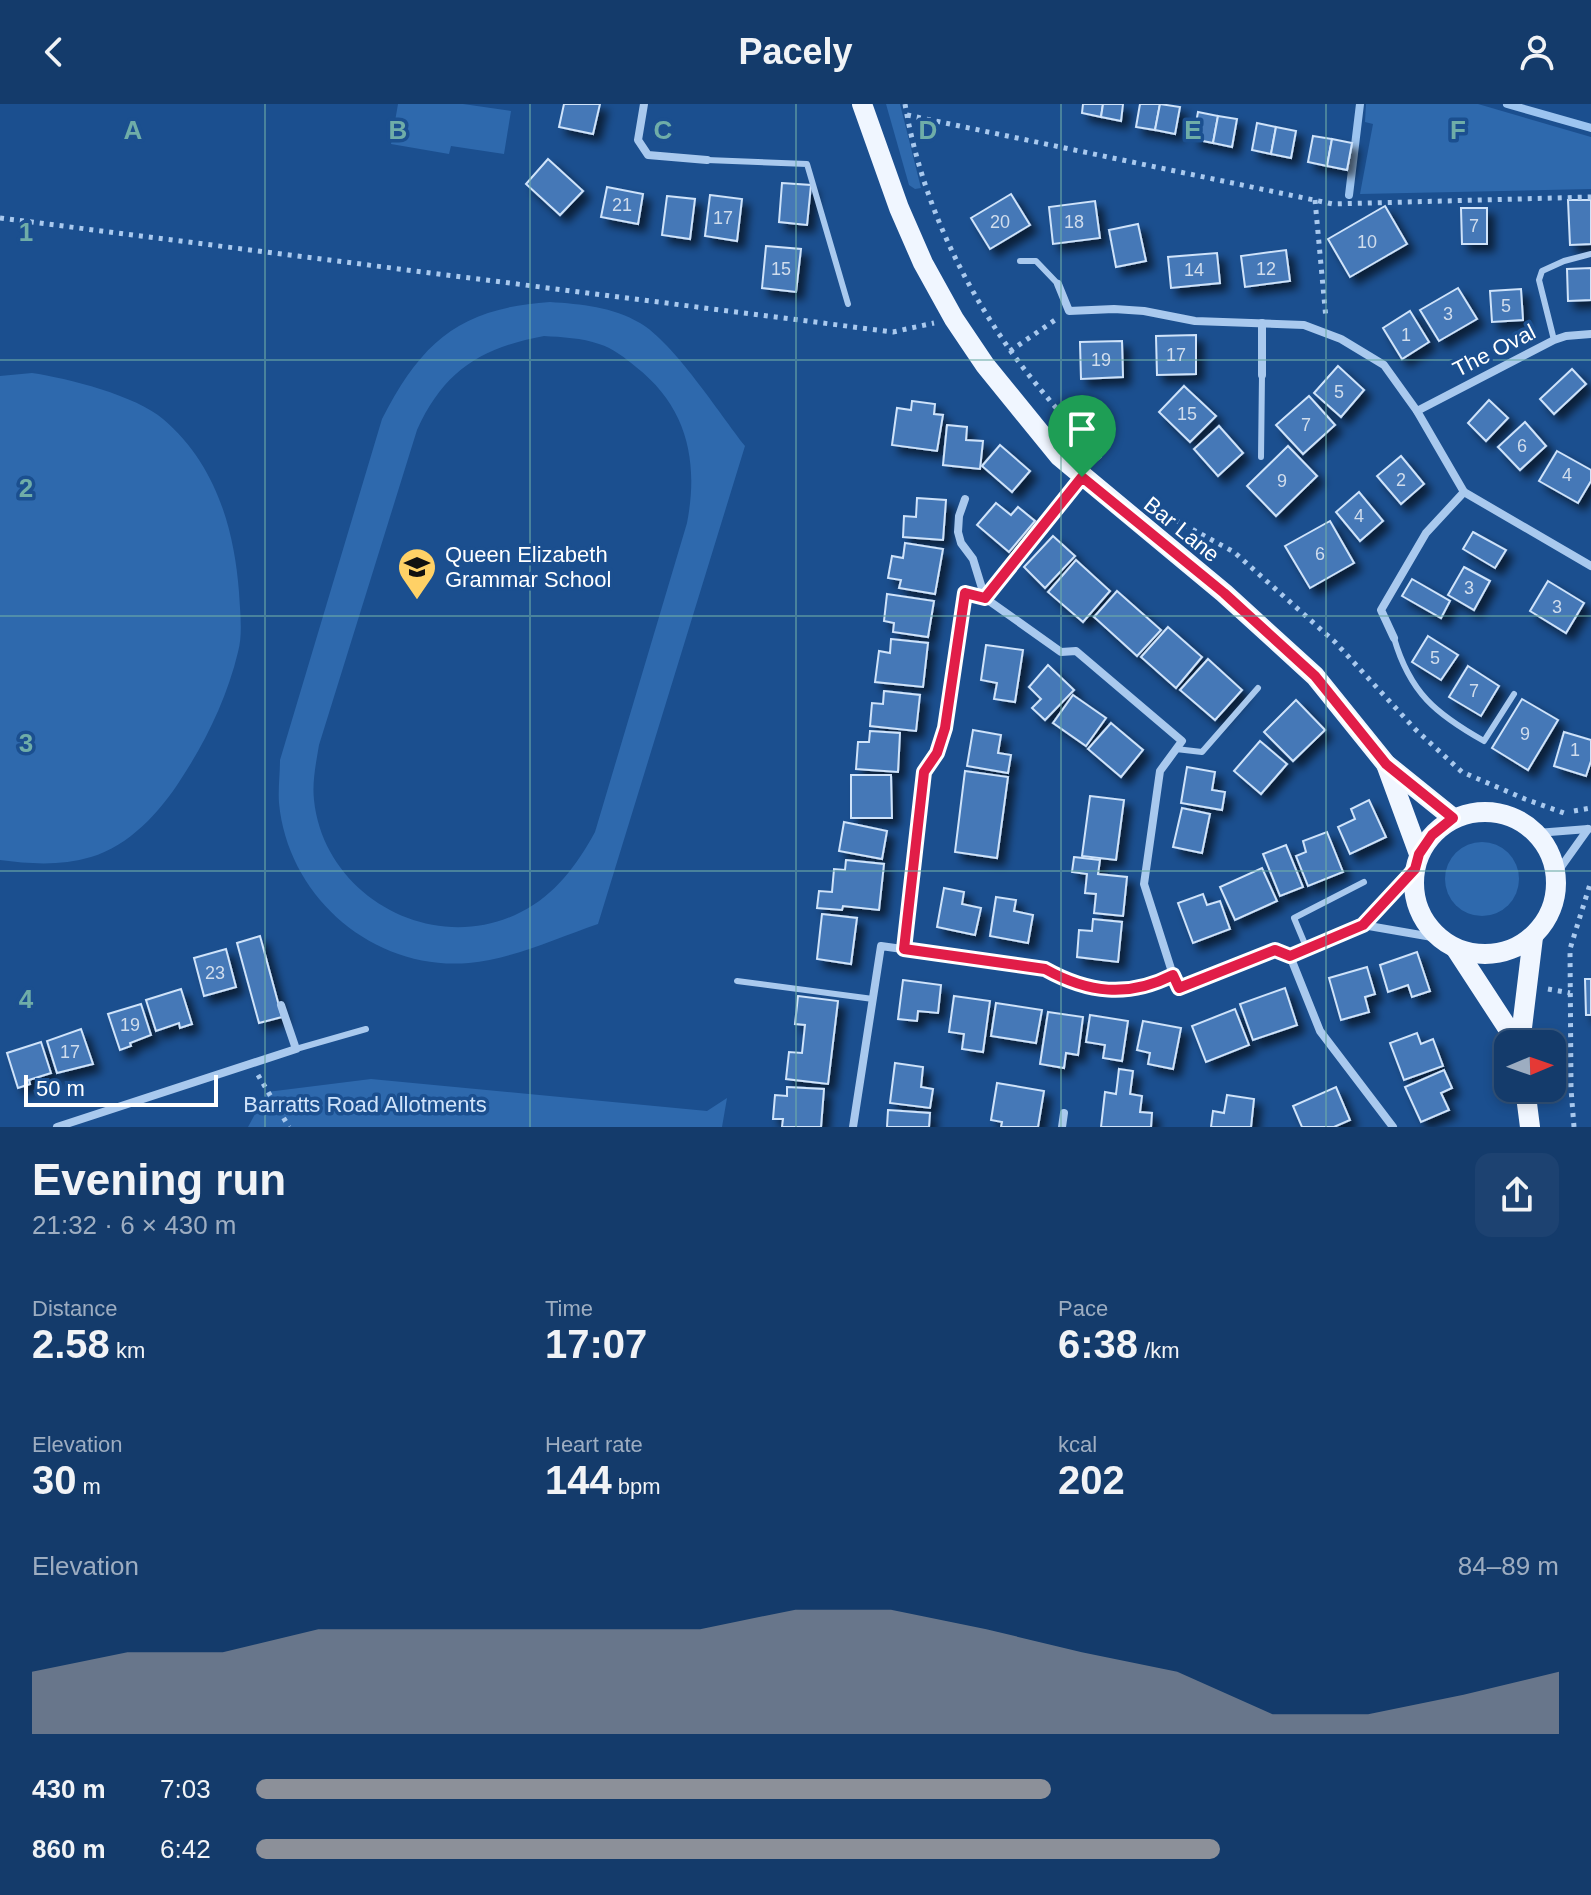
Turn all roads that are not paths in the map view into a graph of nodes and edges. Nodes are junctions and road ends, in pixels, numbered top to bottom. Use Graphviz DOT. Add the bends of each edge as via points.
graph roads {
  1 [pos="644,104"];
  2 [pos="862,104"];
  3 [pos="707,160"];
  4 [pos="1591,254"];
  5 [pos="1020,261"];
  6 [pos="1058,284"];
  7 [pos="848,304"];
  8 [pos="1262,323"];
  9 [pos="1591,334"];
  10 [pos="1554,340"];
  11 [pos="1262,375"];
  12 [pos="1417,411"];
  13 [pos="1261,457"];
  14 [pos="1464,492"];
  15 [pos="965,499"];
  16 [pos="1591,566"];
  17 [pos="985,598"];
  18 [pos="1394,638"];
  19 [pos="1258,688"];
  20 [pos="1514,694"];
  21 [pos="1176,749"];
  22 [pos="1386,764"];
  23 [pos="1453,818"];
  24 [pos="1589,828"];
  25 [pos="1537,833"];
  26 [pos="1417,862"];
  27 [pos="1556,874"];
  28 [pos="1364,882"];
  29 [pos="1363,925"];
  30 [pos="1533,937"];
  31 [pos="1447,943"];
  32 [pos="904,949"];
  33 [pos="1307,949"];
  34 [pos="1290,956"];
  35 [pos="1173,975"];
  36 [pos="737,981"];
  37 [pos="873,999"];
  38 [pos="281,1005"];
  39 [pos="366,1029"];
  40 [pos="1509,1030"];
  41 [pos="1521,1030"];
  42 [pos="296,1049"];
  43 [pos="1527,1102"];
  44 [pos="1064,1113"];
  45 [pos="57,1127"];
  46 [pos="853,1127"];
  47 [pos="1062,1127"];
  48 [pos="1393,1127"];
  49 [pos="1530,1127"];
  1 -- 3 [label="street" via="638,140 648,155"];
  2 -- 22 [label="main road, Bar Lane" via="923,263 985,365 1059,456 1315,676"];
  3 -- 7 [label="lane" via="807,164"];
  4 -- 10 [label="lane" via="1542,271 1539,280"];
  5 -- 6 [label="lane" via="1036,261"];
  6 -- 8 [label="street" via="1069,311 1114,309 1195,321"];
  8 -- 11 [label="street"];
  8 -- 12 [label="street" via="1304,325 1341,339 1384,365"];
  9 -- 10 [label="street, The Oval"];
  10 -- 12 [label="street, The Oval"];
  11 -- 13 [label="lane"];
  12 -- 14 [label="street"];
  14 -- 16 [label="street"];
  14 -- 18 [label="street" via="1426,533 1381,610"];
  15 -- 17 [label="street" via="958,532"];
  17 -- 21 [label="street" via="1061,652 1076,651 1182,741"];
  17 -- 32 [label="street" via="965,593 945,728 924,772"];
  18 -- 20 [label="lane" via="1409,679 1428,703 1484,741"];
  19 -- 21 [label="lane" via="1202,752"];
  21 -- 35 [label="street" via="1160,771 1144,884"];
  22 -- 23 [label="main road, Bar Lane"];
  22 -- 26 [label="main road, Bar Lane"];
  23 -- 25 [label="main road" via="1499,812"];
  23 -- 26 [label="main road" via="1432,835"];
  24 -- 25 [label="street"];
  24 -- 27 [label="street"];
  25 -- 27 [label="main road"];
  26 -- 29 [label="street"];
  26 -- 31 [label="main road" via="1416,904 1425,922"];
  27 -- 30 [label="main road" via="1551,910"];
  28 -- 33 [label="lane" via="1294,918"];
  29 -- 31 [label="street"];
  29 -- 33 [label="street"];
  30 -- 31 [label="main road" via="1495,954 1475,954"];
  30 -- 41 [label="main road"];
  31 -- 40 [label="main road"];
  32 -- 35 [label="street" via="1045,969 1108,992 1154,985"];
  32 -- 37 [label="street" via="881,946"];
  33 -- 34 [label="street"];
  34 -- 35 [label="street" via="1275,950 1179,988"];
  34 -- 48 [label="street" via="1320,1031"];
  36 -- 37 [label="lane"];
  37 -- 46 [label="street"];
  38 -- 42 [label="street"];
  39 -- 42 [label="lane"];
  42 -- 45 [label="street"];
  43 -- 49 [label="main road"];
  44 -- 47 [label="street"];
}
